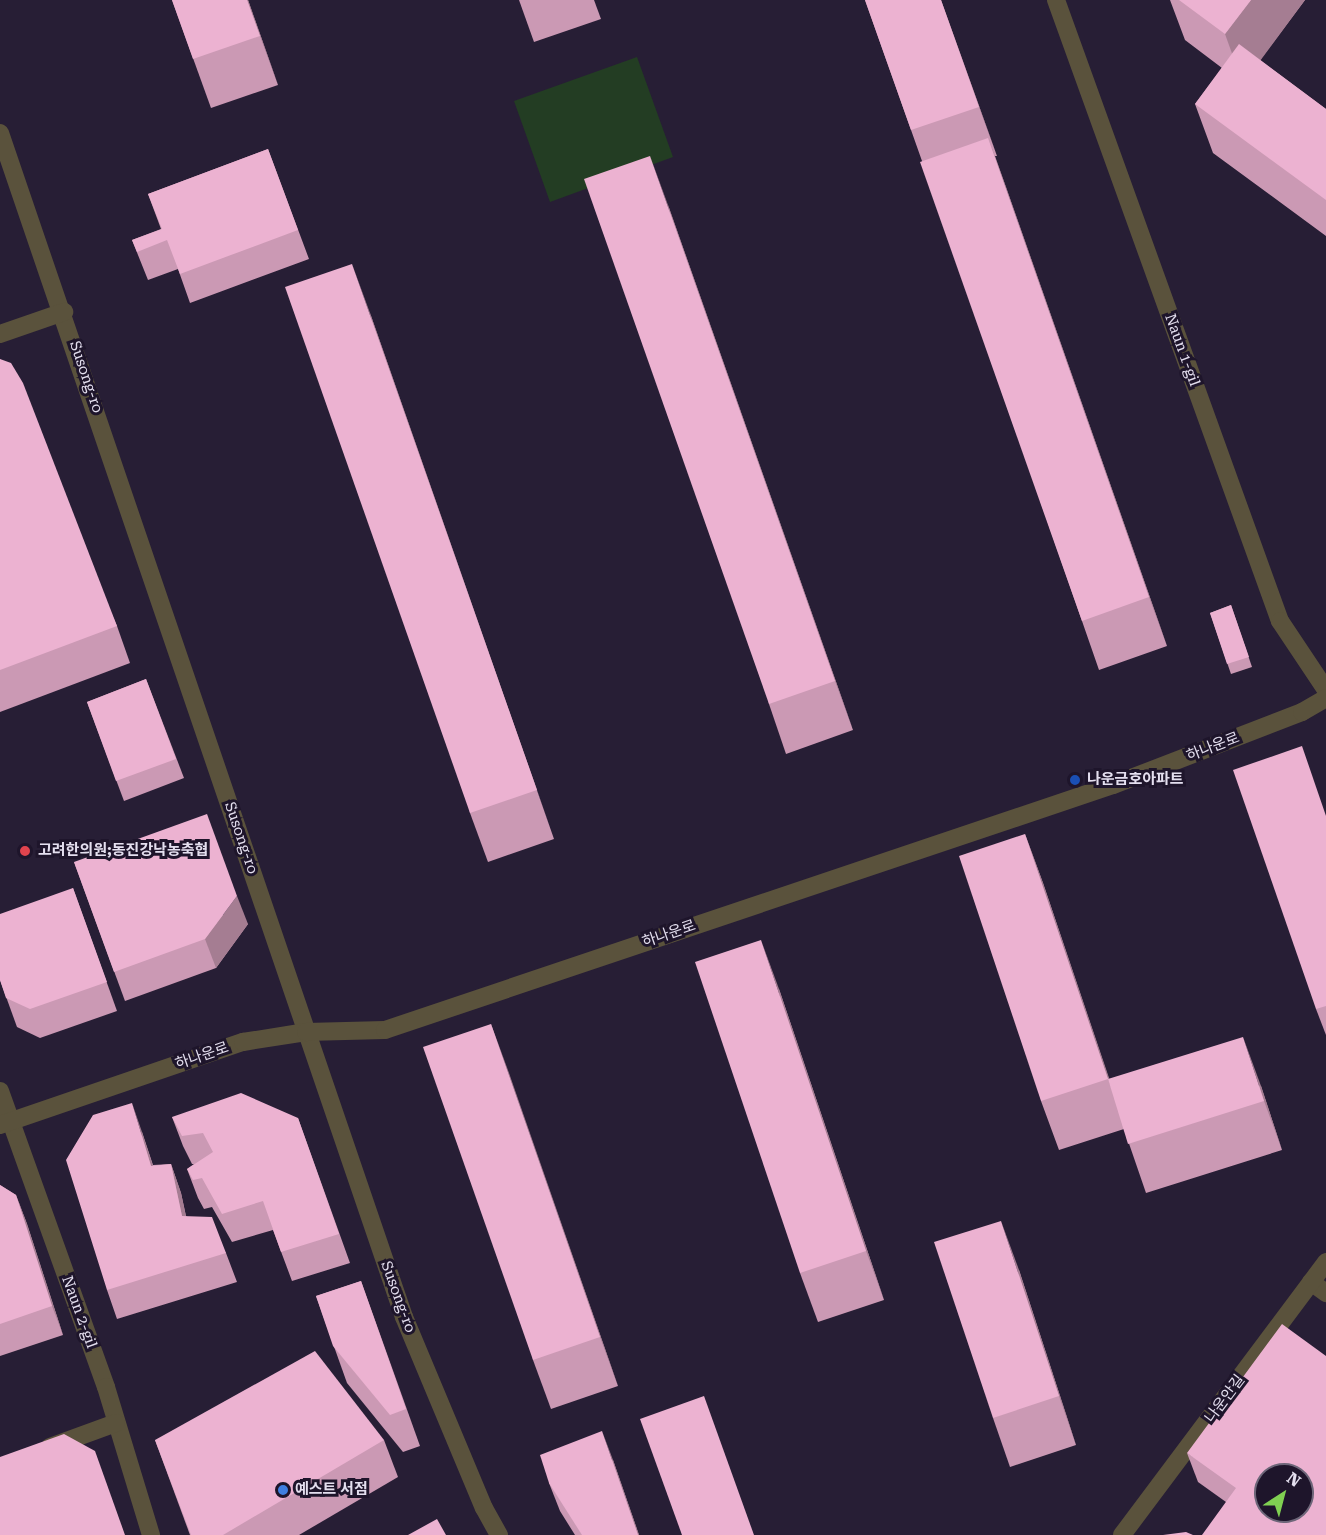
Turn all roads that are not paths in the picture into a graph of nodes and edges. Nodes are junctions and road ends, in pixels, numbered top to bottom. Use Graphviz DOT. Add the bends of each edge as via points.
graph roads {
  1 [pos="1056,0"];
  2 [pos="0,133"];
  3 [pos="64,312"];
  4 [pos="0,334"];
  5 [pos="1326,690"];
  6 [pos="1326,698"];
  7 [pos="306,1032"];
  8 [pos="0,1091"];
  9 [pos="5,1123"];
  10 [pos="1326,1262"];
  11 [pos="1319,1288"];
  12 [pos="116,1423"];
  13 [pos="32,1454"];
  14 [pos="152,1535"];
  15 [pos="499,1535"];
  16 [pos="1122,1535"];
  1 -- 5 [label="street, Naun 1-gil" via="1280,621"];
  2 -- 3 [label="street, Susong-ro"];
  3 -- 4 [label="street"];
  3 -- 7 [label="street, Susong-ro"];
  6 -- 7 [label="street, 하나운로" via="1302,712 1113,785 385,1030"];
  7 -- 9 [label="street, 하나운로" via="243,1042"];
  7 -- 15 [label="street, Susong-ro" via="404,1317 483,1508"];
  8 -- 9 [label="street, Naun 2-gil"];
  9 -- 12 [label="street, Naun 2-gil"];
  10 -- 11 [label="street, 나운안길"];
  11 -- 16 [label="street, 나운안길"];
  12 -- 13 [label="street"];
  12 -- 14 [label="street, Naun 2-gil"];
}
